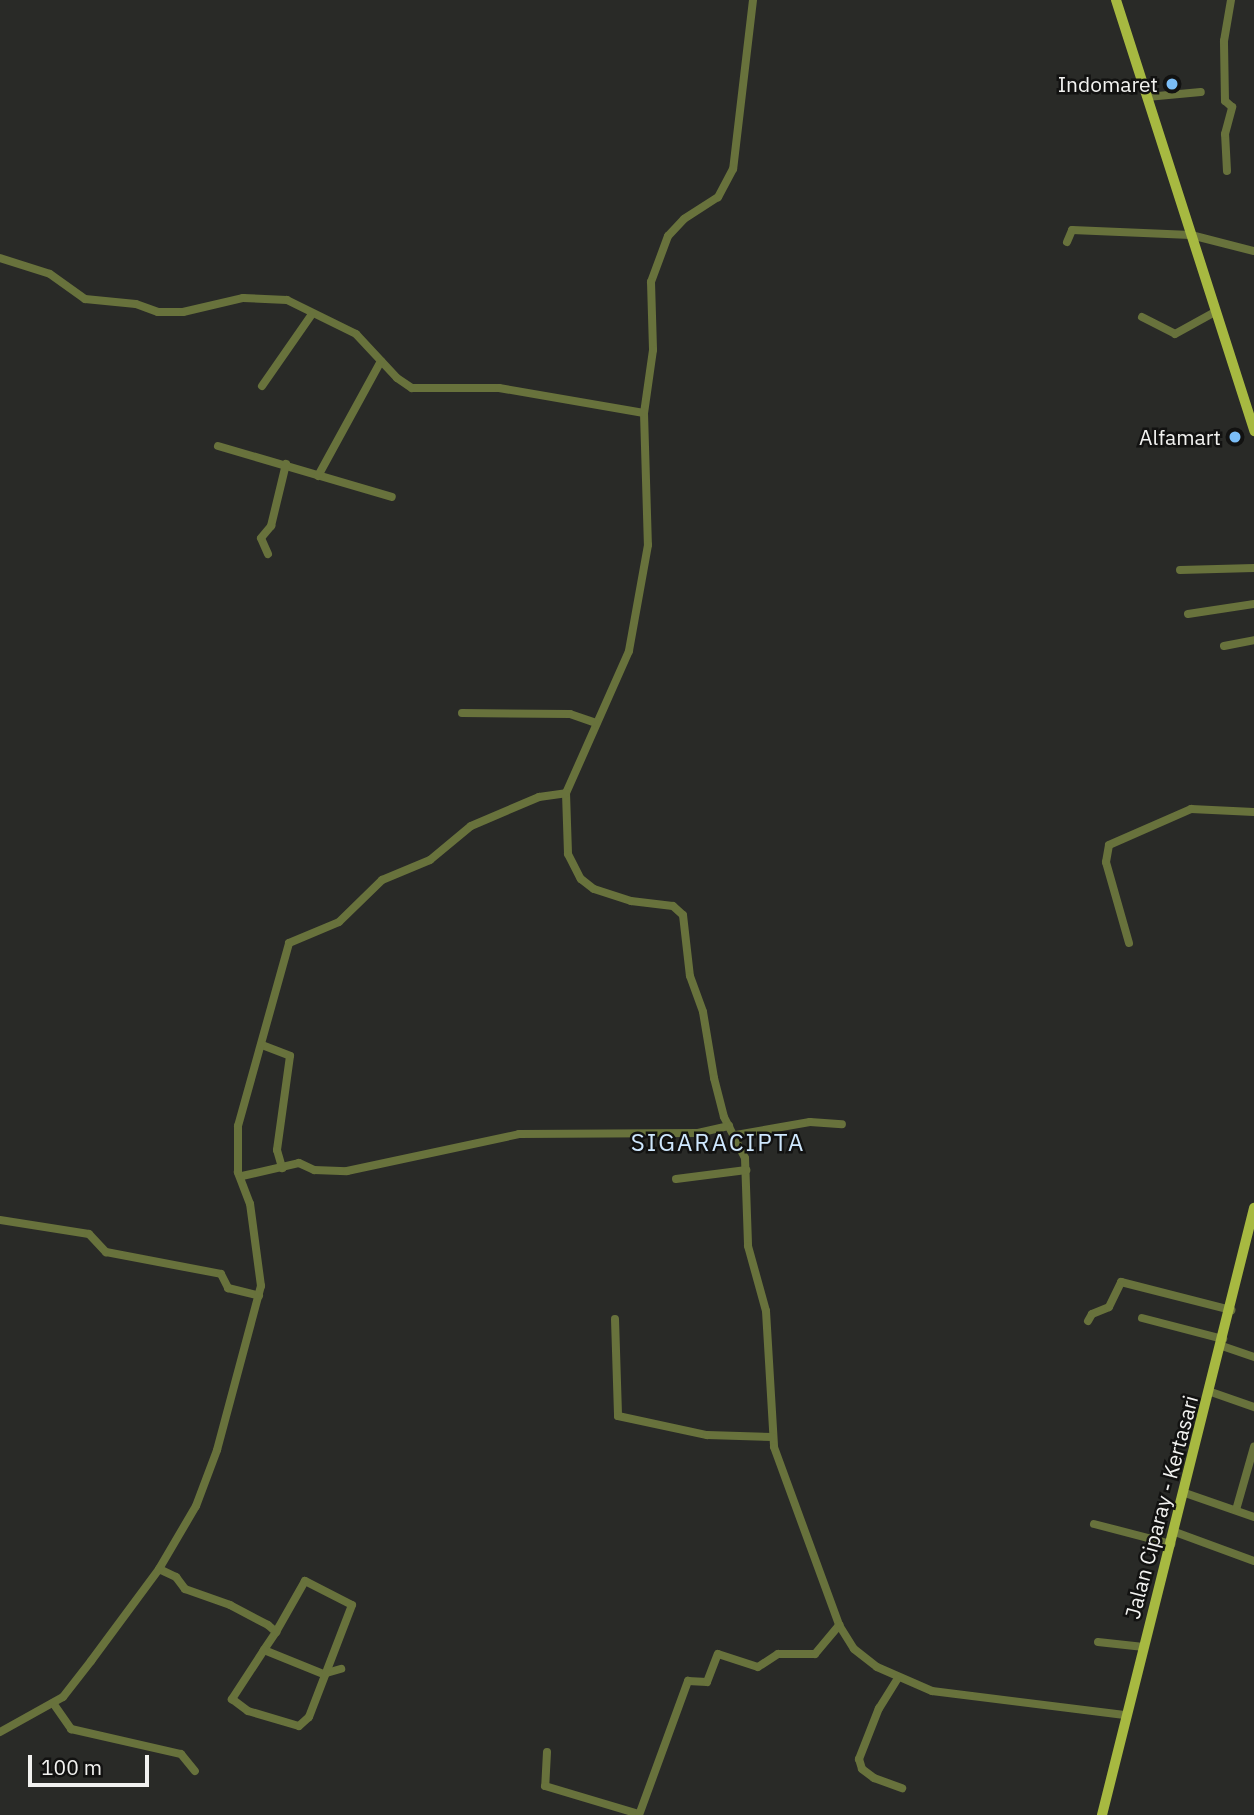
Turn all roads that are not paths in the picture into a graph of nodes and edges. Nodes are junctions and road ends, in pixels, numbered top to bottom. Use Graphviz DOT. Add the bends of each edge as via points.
graph roads {
  1 [pos="754,0"];
  2 [pos="1116,0"];
  3 [pos="1231,0"];
  4 [pos="1201,92"];
  5 [pos="1147,97"];
  6 [pos="1227,171"];
  7 [pos="1191,235"];
  8 [pos="1067,242"];
  9 [pos="1254,251"];
  10 [pos="0,258"];
  11 [pos="1215,312"];
  12 [pos="312,314"];
  13 [pos="1142,317"];
  14 [pos="381,361"];
  15 [pos="262,386"];
  16 [pos="643,413"];
  17 [pos="1254,431"];
  18 [pos="218,446"];
  19 [pos="286,464"];
  20 [pos="318,476"];
  21 [pos="392,497"];
  22 [pos="268,554"];
  23 [pos="1254,568"];
  24 [pos="1180,570"];
  25 [pos="1254,604"];
  26 [pos="1188,614"];
  27 [pos="1254,640"];
  28 [pos="1224,646"];
  29 [pos="462,713"];
  30 [pos="596,723"];
  31 [pos="566,793"];
  32 [pos="1254,812"];
  33 [pos="1129,943"];
  34 [pos="262,1045"];
  35 [pos="842,1124"];
  36 [pos="729,1126"];
  37 [pos="736,1135"];
  38 [pos="282,1168"];
  39 [pos="746,1170"];
  40 [pos="242,1176"];
  41 [pos="676,1179"];
  42 [pos="1254,1208"];
  43 [pos="0,1220"];
  44 [pos="259,1296"];
  45 [pos="1231,1310"];
  46 [pos="1142,1318"];
  47 [pos="615,1319"];
  48 [pos="1088,1321"];
  49 [pos="1223,1343"];
  50 [pos="1254,1357"];
  51 [pos="1210,1392"];
  52 [pos="1254,1407"];
  53 [pos="773,1437"];
  54 [pos="1254,1447"];
  55 [pos="1252,1464"];
  56 [pos="1185,1493"];
  57 [pos="1236,1510"];
  58 [pos="1254,1517"];
  59 [pos="1094,1524"];
  60 [pos="1175,1532"];
  61 [pos="1171,1544"];
  62 [pos="1254,1561"];
  63 [pos="159,1569"];
  64 [pos="839,1625"];
  65 [pos="276,1632"];
  66 [pos="1098,1642"];
  67 [pos="1144,1647"];
  68 [pos="264,1650"];
  69 [pos="341,1670"];
  70 [pos="323,1674"];
  71 [pos="898,1678"];
  72 [pos="52,1703"];
  73 [pos="1125,1715"];
  74 [pos="0,1732"];
  75 [pos="547,1752"];
  76 [pos="195,1772"];
  77 [pos="902,1788"];
  78 [pos="639,1814"];
  79 [pos="1102,1815"];
  1 -- 16 [label="street" via="733,169 718,197 684,219 657,257 651,282 653,350"];
  2 -- 5 [label="main road"];
  3 -- 6 [label="street" via="1224,41 1225,101 1232,107 1225,134"];
  4 -- 5 [label="street"];
  5 -- 7 [label="main road"];
  7 -- 8 [label="street" via="1072,230"];
  7 -- 9 [label="street"];
  7 -- 11 [label="main road"];
  10 -- 12 [label="street" via="50,274 85,299 101,302 135,304 171,314 262,298 287,300"];
  11 -- 13 [label="street" via="1175,334"];
  11 -- 17 [label="main road"];
  12 -- 14 [label="street" via="356,334"];
  12 -- 15 [label="street"];
  14 -- 16 [label="street" via="412,388 499,388"];
  14 -- 20 [label="street"];
  16 -- 30 [label="street" via="648,533 641,591 625,661"];
  18 -- 19 [label="street"];
  19 -- 20 [label="street"];
  19 -- 22 [label="street" via="271,526 261,538"];
  20 -- 21 [label="street"];
  23 -- 24 [label="street"];
  25 -- 26 [label="street"];
  27 -- 28 [label="street"];
  29 -- 30 [label="street" via="570,714"];
  30 -- 31 [label="street"];
  31 -- 34 [label="street" via="539,797 471,826 430,860 382,880 339,922 292,940"];
  31 -- 36 [label="street" via="568,854 581,879 608,896 673,906 683,915 690,976"];
  32 -- 33 [label="street" via="1191,809 1109,845 1106,862"];
  34 -- 38 [label="street" via="290,1056 277,1150"];
  34 -- 40 [label="street" via="238,1126"];
  35 -- 37 [label="street" via="810,1122"];
  36 -- 37 [label="street"];
  36 -- 38 [label="street" via="698,1133 519,1134 347,1171 314,1170 303,1163"];
  37 -- 39 [label="street"];
  38 -- 40 [label="street"];
  39 -- 41 [label="street"];
  39 -- 53 [label="street" via="748,1246 766,1311"];
  40 -- 44 [label="street" via="258,1251"];
  42 -- 45 [label="main road, Jalan Ciparay - Kertasari"];
  43 -- 44 [label="street" via="89,1234 106,1252 221,1274 228,1288"];
  44 -- 63 [label="street" via="209,1472 196,1506"];
  45 -- 48 [label="street" via="1121,1282 1109,1307 1092,1314"];
  45 -- 49 [label="main road, Jalan Ciparay - Kertasari"];
  46 -- 49 [label="street"];
  47 -- 53 [label="street" via="618,1416 707,1435"];
  49 -- 50 [label="street"];
  49 -- 51 [label="main road, Jalan Ciparay - Kertasari"];
  51 -- 52 [label="street"];
  51 -- 56 [label="main road, Jalan Ciparay - Kertasari"];
  53 -- 64 [label="street"];
  54 -- 55 [label="street"];
  55 -- 57 [label="street"];
  56 -- 57 [label="street"];
  56 -- 60 [label="main road, Jalan Ciparay - Kertasari"];
  57 -- 58 [label="street"];
  59 -- 61 [label="street"];
  60 -- 61 [label="main road, Jalan Ciparay - Kertasari"];
  60 -- 62 [label="street"];
  61 -- 67 [label="main road, Jalan Ciparay - Kertasari"];
  63 -- 65 [label="street" via="176,1577 185,1589 230,1605"];
  63 -- 72 [label="street" via="92,1661"];
  64 -- 71 [label="street" via="864,1660"];
  64 -- 78 [label="street" via="815,1654 778,1654 758,1667 718,1654 707,1682 688,1681"];
  65 -- 68 [label="street"];
  65 -- 70 [label="street" via="305,1581 350,1601"];
  66 -- 67 [label="street"];
  67 -- 73 [label="main road, Jalan Ciparay - Kertasari"];
  68 -- 70 [label="street"];
  68 -- 70 [label="street" via="232,1699 248,1711 299,1726 309,1717"];
  69 -- 70 [label="street"];
  71 -- 73 [label="street" via="932,1691"];
  71 -- 77 [label="street" via="879,1708 859,1759 862,1769 874,1778"];
  72 -- 74 [label="street"];
  72 -- 76 [label="street" via="71,1729 181,1754"];
  73 -- 79 [label="main road, Jalan Ciparay - Kertasari"];
  75 -- 78 [label="street" via="545,1786"];
}
